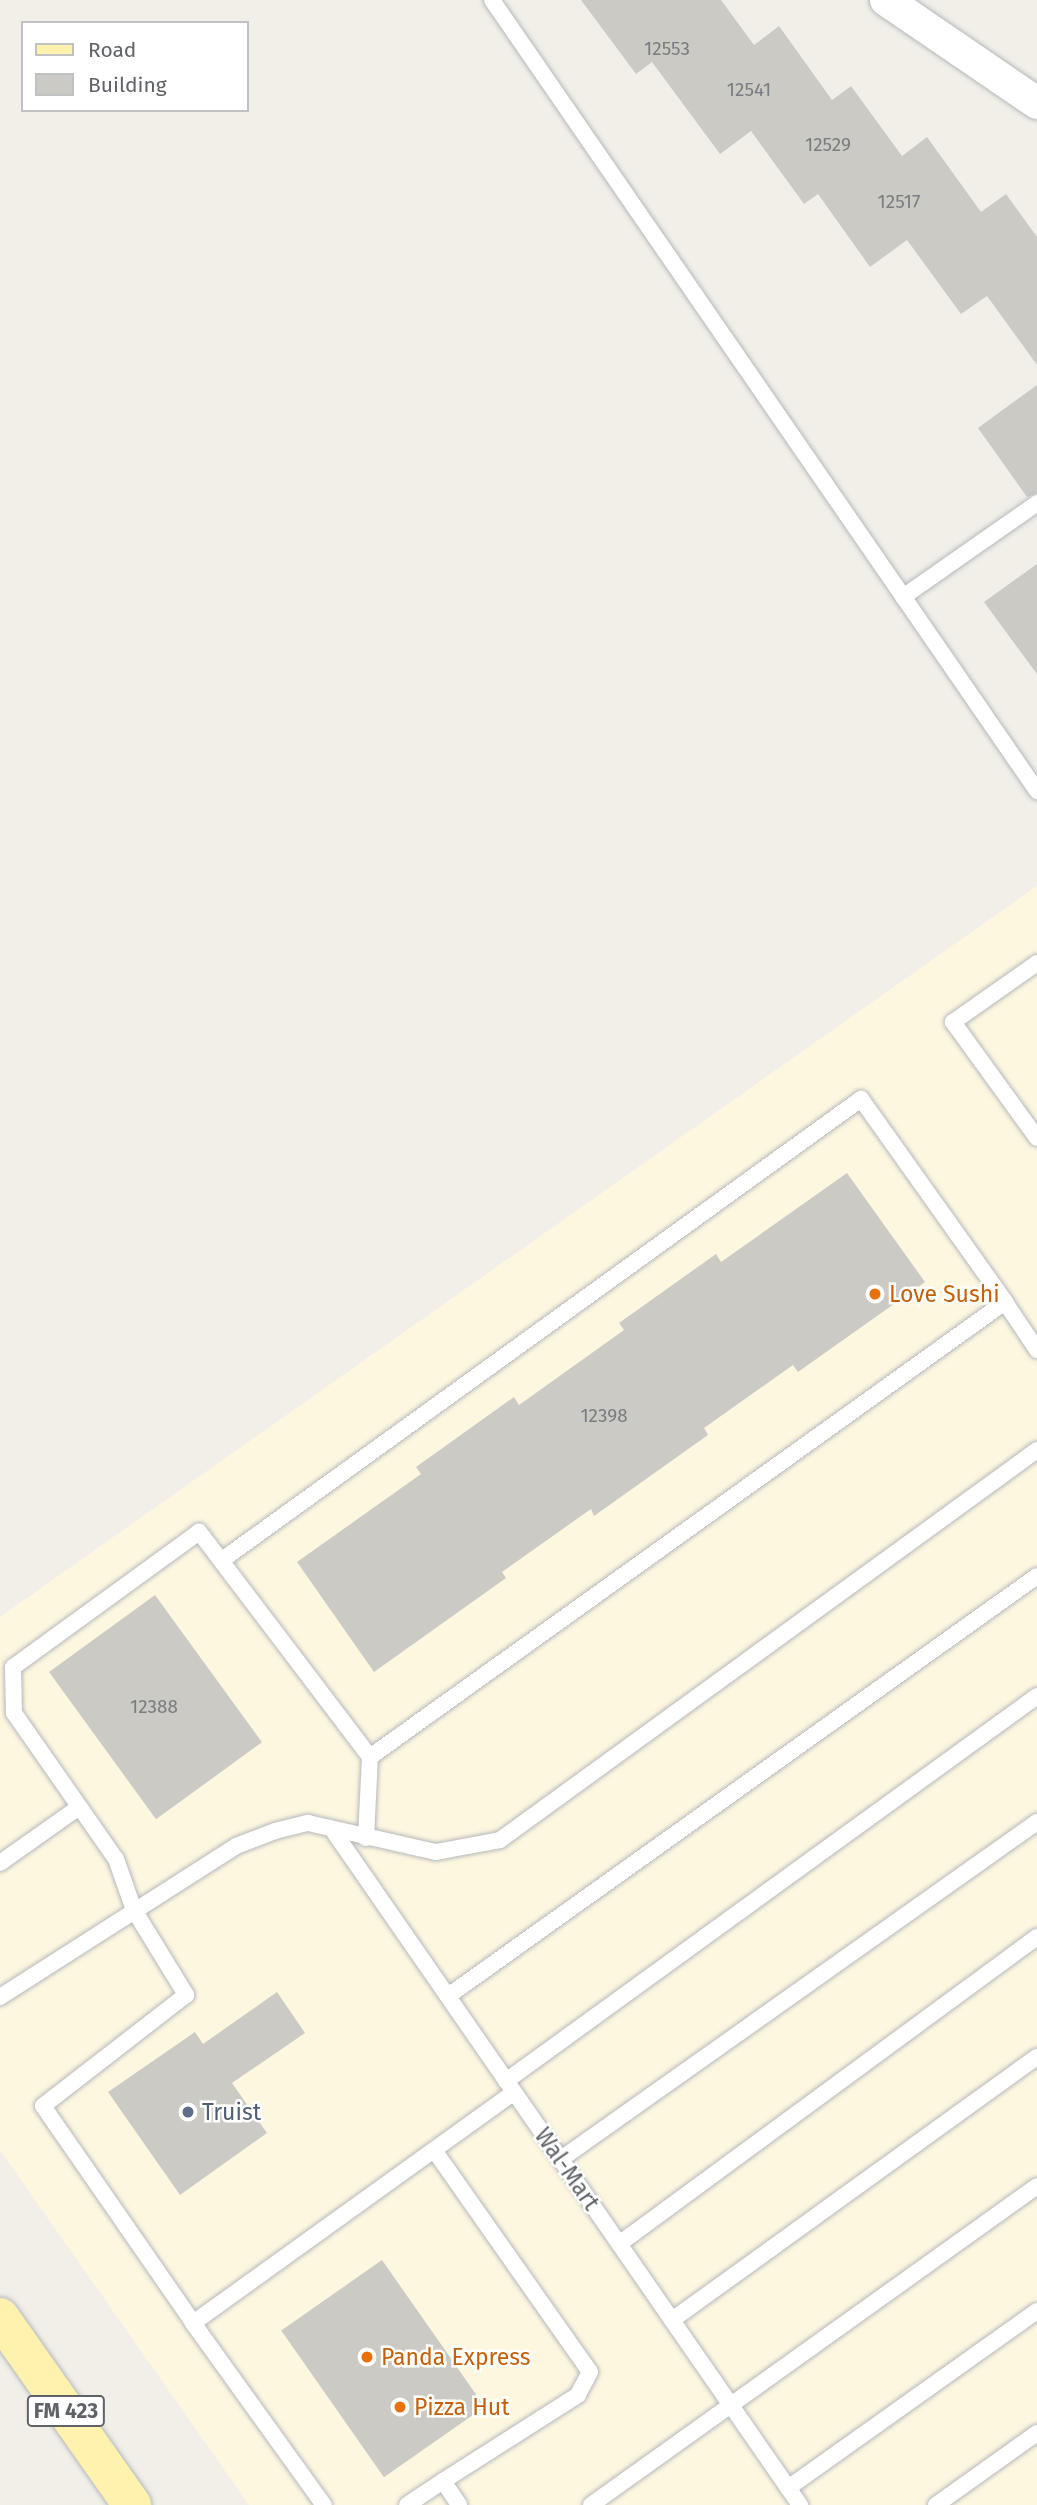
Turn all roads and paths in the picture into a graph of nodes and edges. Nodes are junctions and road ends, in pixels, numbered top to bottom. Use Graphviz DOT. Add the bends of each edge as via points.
graph roads {
  1 [pos="492,0"];
  2 [pos="886,0"];
  3 [pos="1037,103"];
  4 [pos="1037,503"];
  5 [pos="903,597"];
  6 [pos="1037,791"];
  7 [pos="1037,963"];
  8 [pos="1037,1138"];
  9 [pos="1005,1302"];
  10 [pos="1037,1350"];
  11 [pos="1037,1450"];
  12 [pos="222,1560"];
  13 [pos="1037,1576"];
  14 [pos="1037,1696"];
  15 [pos="14,1713"];
  16 [pos="0,1723"];
  17 [pos="370,1757"];
  18 [pos="79,1807"];
  19 [pos="1037,1822"];
  20 [pos="334,1832"];
  21 [pos="366,1838"];
  22 [pos="0,1864"];
  23 [pos="134,1910"];
  24 [pos="1037,1937"];
  25 [pos="448,1996"];
  26 [pos="0,1997"];
  27 [pos="1037,2057"];
  28 [pos="510,2087"];
  29 [pos="434,2150"];
  30 [pos="561,2159"];
  31 [pos="1037,2186"];
  32 [pos="619,2244"];
  33 [pos="1037,2311"];
  34 [pos="0,2317"];
  35 [pos="672,2320"];
  36 [pos="193,2323"];
  37 [pos="731,2406"];
  38 [pos="1037,2433"];
  39 [pos="443,2481"];
  40 [pos="788,2488"];
  41 [pos="132,2505"];
  42 [pos="324,2505"];
  43 [pos="407,2505"];
  44 [pos="460,2505"];
  45 [pos="591,2505"];
  46 [pos="800,2505"];
  47 [pos="936,2505"];
  1 -- 5 [label="lane"];
  2 -- 3 [label="street"];
  4 -- 5 [label="lane"];
  5 -- 6 [label="lane"];
  7 -- 8 [label="lane" via="953,1021"];
  9 -- 10 [label="lane"];
  9 -- 12 [label="lane" via="861,1099"];
  9 -- 17 [label="lane"];
  11 -- 21 [label="lane" via="500,1840 436,1852"];
  12 -- 15 [label="lane" via="199,1532 13,1667"];
  12 -- 17 [label="lane"];
  13 -- 25 [label="lane"];
  14 -- 28 [label="lane"];
  15 -- 16 [label="lane"];
  15 -- 18 [label="lane"];
  17 -- 21 [label="lane"];
  18 -- 22 [label="lane"];
  18 -- 23 [label="lane" via="116,1860"];
  19 -- 30 [label="lane"];
  20 -- 21 [label="lane"];
  20 -- 23 [label="lane" via="308,1823 236,1846"];
  20 -- 25 [label="lane, Wal-Mart"];
  23 -- 26 [label="lane"];
  23 -- 36 [label="lane" via="186,1995 43,2106"];
  24 -- 32 [label="lane"];
  25 -- 28 [label="lane, Wal-Mart"];
  27 -- 35 [label="lane"];
  28 -- 29 [label="lane"];
  28 -- 30 [label="lane, Wal-Mart"];
  29 -- 36 [label="lane"];
  29 -- 39 [label="lane" via="590,2372 578,2395"];
  30 -- 32 [label="lane, Wal-Mart"];
  31 -- 37 [label="lane"];
  32 -- 35 [label="lane, Wal-Mart"];
  33 -- 40 [label="lane"];
  34 -- 41 [label="main road, FM 423"];
  35 -- 37 [label="lane, Wal-Mart"];
  36 -- 42 [label="lane"];
  37 -- 40 [label="lane, Wal-Mart"];
  37 -- 45 [label="lane"];
  38 -- 47 [label="lane"];
  39 -- 43 [label="lane"];
  39 -- 44 [label="lane"];
  40 -- 46 [label="lane, Wal-Mart"];
}
